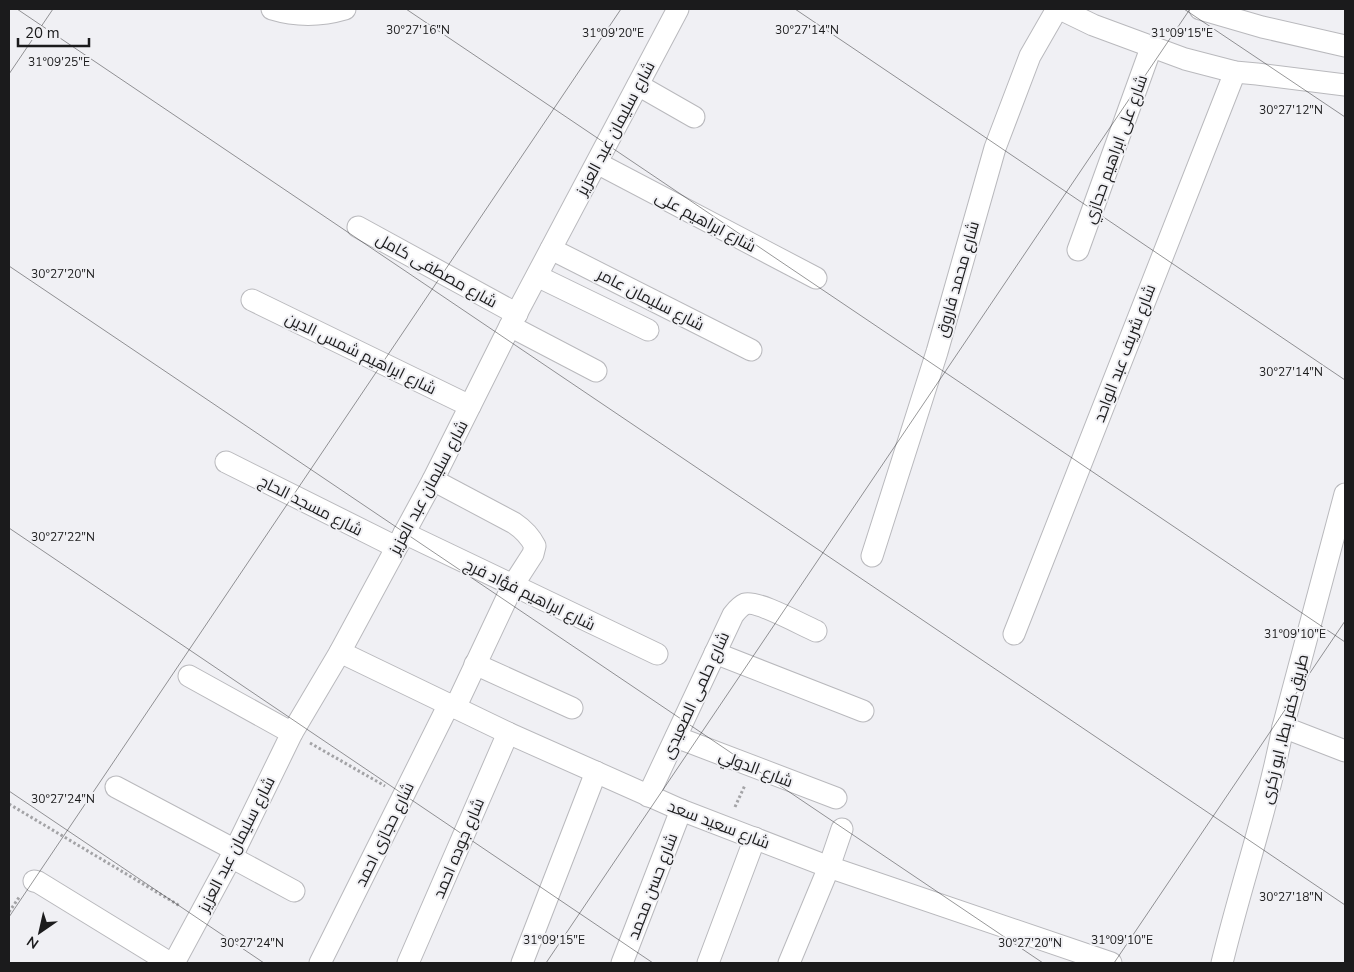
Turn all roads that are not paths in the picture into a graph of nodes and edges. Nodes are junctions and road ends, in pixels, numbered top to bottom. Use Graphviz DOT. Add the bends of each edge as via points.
graph roads {
  1 [pos="272,9"];
  2 [pos="345,9"];
  3 [pos="678,9"];
  4 [pos="1059,9"];
  5 [pos="1200,9"];
  6 [pos="1345,46"];
  7 [pos="1151,48"];
  8 [pos="1235,72"];
  9 [pos="638,85"];
  10 [pos="1345,85"];
  11 [pos="694,117"];
  12 [pos="597,163"];
  13 [pos="358,227"];
  14 [pos="551,249"];
  15 [pos="1078,250"];
  16 [pos="537,276"];
  17 [pos="816,278"];
  18 [pos="252,300"];
  19 [pos="514,320"];
  20 [pos="648,330"];
  21 [pos="751,350"];
  22 [pos="596,371"];
  23 [pos="470,406"];
  24 [pos="226,462"];
  25 [pos="433,480"];
  26 [pos="1345,494"];
  27 [pos="400,540"];
  28 [pos="872,556"];
  29 [pos="513,585"];
  30 [pos="816,631"];
  31 [pos="1014,634"];
  32 [pos="340,652"];
  33 [pos="715,653"];
  34 [pos="657,654"];
  35 [pos="475,664"];
  36 [pos="189,676"];
  37 [pos="452,706"];
  38 [pos="572,708"];
  39 [pos="863,711"];
  40 [pos="1283,727"];
  41 [pos="292,733"];
  42 [pos="508,734"];
  43 [pos="676,737"];
  44 [pos="1345,751"];
  45 [pos="596,772"];
  46 [pos="116,787"];
  47 [pos="648,796"];
  48 [pos="836,798"];
  49 [pos="681,810"];
  50 [pos="842,829"];
  51 [pos="755,838"];
  52 [pos="233,854"];
  53 [pos="829,867"];
  54 [pos="34,881"];
  55 [pos="294,890"];
  56 [pos="170,963"];
  57 [pos="174,963"];
  58 [pos="320,963"];
  59 [pos="408,963"];
  60 [pos="522,963"];
  61 [pos="622,963"];
  62 [pos="708,963"];
  63 [pos="789,963"];
  64 [pos="1111,963"];
  65 [pos="1222,963"];
  1 -- 2 [label="street" via="318,14"];
  3 -- 9 [label="street, شارع سليمان عبد العزيز"];
  4 -- 7 [label="street"];
  4 -- 28 [label="street, شارع محمد فاروق" via="1030,56 995,148"];
  5 -- 6 [label="street"];
  7 -- 8 [label="street"];
  7 -- 15 [label="street, شارع على ابراهيم حجازي"];
  8 -- 10 [label="street"];
  8 -- 31 [label="street, شارع شريف عبد الواحد"];
  9 -- 11 [label="street"];
  9 -- 12 [label="street, شارع سليمان عبد العزيز"];
  12 -- 14 [label="street, شارع سليمان عبد العزيز"];
  12 -- 17 [label="street, شارع ابراهيم على"];
  13 -- 19 [label="street, شارع مصطفى كامل"];
  14 -- 16 [label="street, شارع سليمان عبد العزيز"];
  14 -- 21 [label="street, شارع سليمان عامر"];
  16 -- 19 [label="street, شارع سليمان عبد العزيز"];
  16 -- 20 [label="street"];
  18 -- 23 [label="street, شارع ابراهيم شمس الدين"];
  19 -- 22 [label="street, شارع مصطفى كامل"];
  19 -- 23 [label="street, شارع سليمان عبد العزيز"];
  23 -- 25 [label="street, شارع سليمان عبد العزيز"];
  24 -- 27 [label="street, شارع مسجد الحاج"];
  25 -- 27 [label="street, شارع سليمان عبد العزيز"];
  25 -- 29 [label="street, شارع حجازى احمد" via="514,523 532,539 535,546 533,554"];
  26 -- 40 [label="street, طريق كفر بطا, ابو زكرى"];
  27 -- 29 [label="street, شارع ابراهيم فؤاد فرج"];
  27 -- 32 [label="street, شارع سليمان عبد العزيز"];
  29 -- 34 [label="street, شارع ابراهيم فؤاد فرج"];
  29 -- 35 [label="street, شارع حجازى احمد"];
  30 -- 33 [label="street, شارع حلمى الصعيدى" via="761,606 743,604"];
  32 -- 37 [label="street, شارع سعيد سعد"];
  32 -- 41 [label="street, شارع سليمان عبد العزيز"];
  33 -- 39 [label="street"];
  33 -- 43 [label="street, شارع حلمى الصعيدى"];
  35 -- 37 [label="street, شارع حجازى احمد"];
  35 -- 38 [label="street"];
  36 -- 41 [label="street"];
  37 -- 42 [label="street, شارع سعيد سعد"];
  37 -- 58 [label="street, شارع حجازى احمد"];
  40 -- 44 [label="street"];
  40 -- 65 [label="street, طريق كفر بطا, ابو زكرى" via="1269,792"];
  41 -- 52 [label="street, شارع سليمان عبد العزيز"];
  42 -- 45 [label="street, شارع سعيد سعد"];
  42 -- 59 [label="street, شارع جوده احمد"];
  43 -- 47 [label="street, شارع حلمى الصعيدى"];
  43 -- 48 [label="street, شارع الدولي"];
  45 -- 47 [label="street, شارع سعيد سعد"];
  45 -- 60 [label="street"];
  46 -- 52 [label="street"];
  47 -- 49 [label="street, شارع سعيد سعد"];
  49 -- 51 [label="street, شارع سعيد سعد"];
  49 -- 61 [label="street, شارع حسن محمد"];
  50 -- 53 [label="street"];
  51 -- 53 [label="street, شارع سعيد سعد"];
  51 -- 62 [label="street"];
  52 -- 55 [label="street"];
  52 -- 57 [label="street, شارع سليمان عبد العزيز"];
  53 -- 63 [label="street"];
  53 -- 64 [label="street, شارع سعيد سعد"];
  54 -- 56 [label="street"];
}
